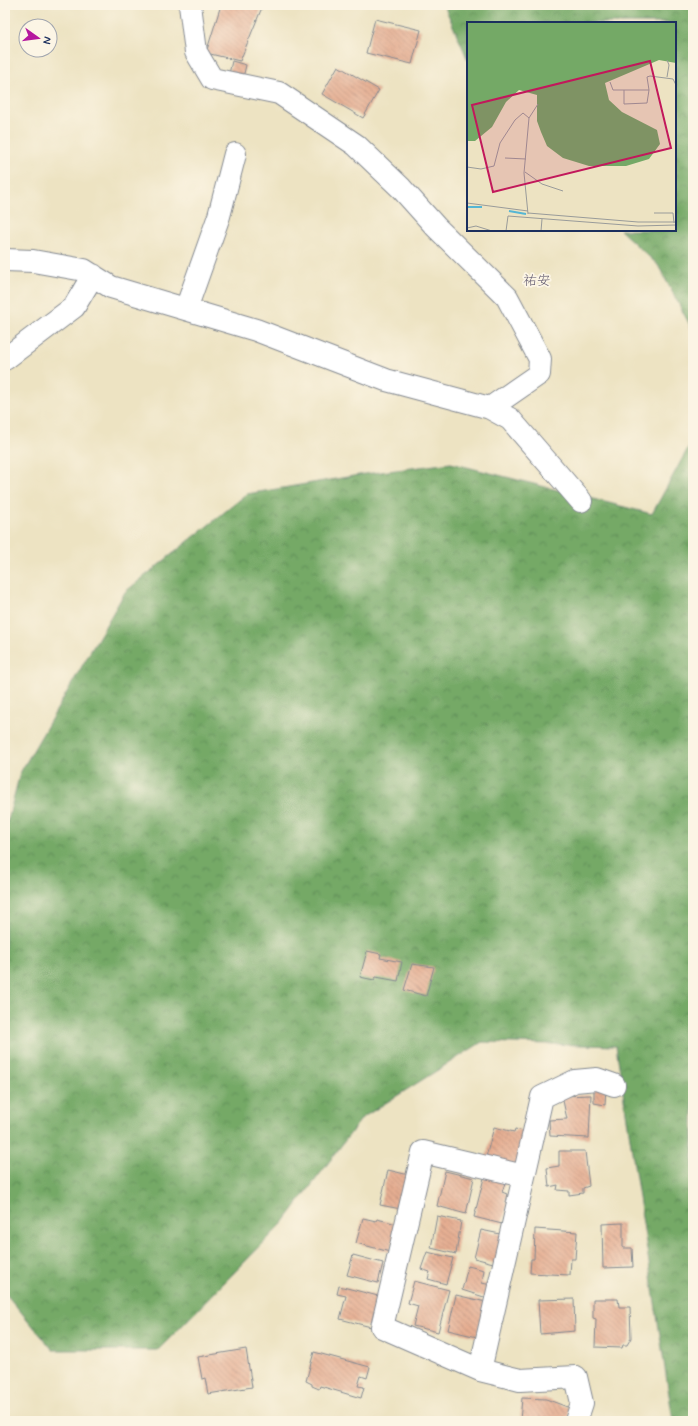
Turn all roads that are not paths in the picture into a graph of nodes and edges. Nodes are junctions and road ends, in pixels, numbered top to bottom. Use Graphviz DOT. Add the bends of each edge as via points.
graph roads {
  1 [pos="190,5"];
  2 [pos="235,154"];
  3 [pos="5,260"];
  4 [pos="93,275"];
  5 [pos="186,309"];
  6 [pos="5,359"];
  7 [pos="490,408"];
  8 [pos="581,502"];
  9 [pos="614,1085"];
  10 [pos="524,1176"];
  11 [pos="480,1370"];
  12 [pos="576,1421"];
  1 -- 7 [label="street" via="196,52 212,79 279,93 356,145 507,297 540,359 539,374"];
  2 -- 5 [label="street" via="218,216"];
  3 -- 4 [label="street" via="33,261 84,270"];
  4 -- 5 [label="street" via="111,287"];
  4 -- 6 [label="street" via="74,307"];
  5 -- 7 [label="street" via="256,330 386,380"];
  7 -- 8 [label="street" via="510,419"];
  9 -- 10 [label="street" via="597,1079 575,1081 542,1097"];
  10 -- 11 [label="street"];
  10 -- 11 [label="street" via="423,1152 382,1328"];
  11 -- 12 [label="street" via="520,1380 576,1377 582,1403"];
}
